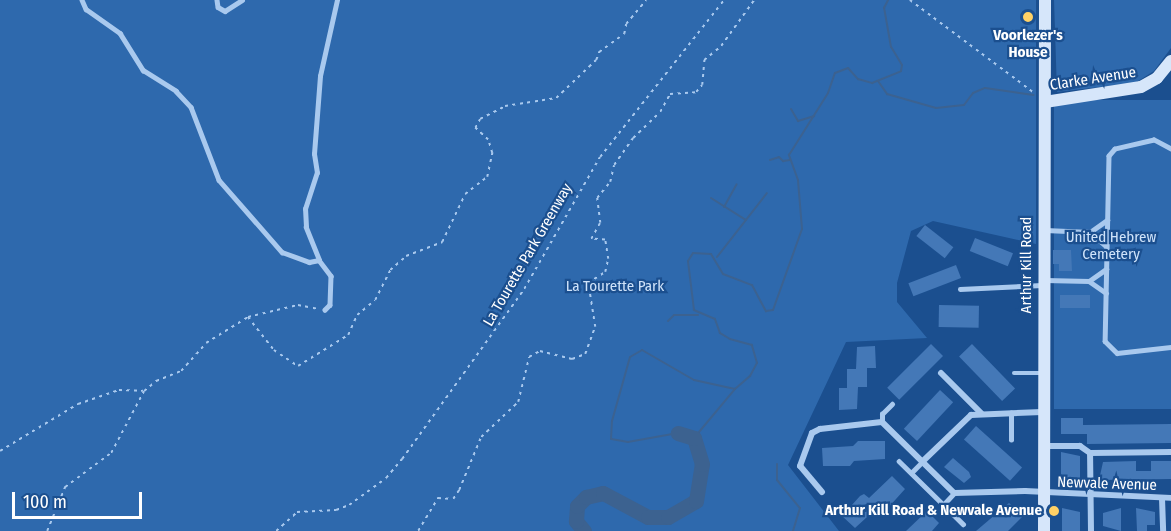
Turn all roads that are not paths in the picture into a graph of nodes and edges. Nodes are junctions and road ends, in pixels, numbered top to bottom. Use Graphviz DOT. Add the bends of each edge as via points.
graph roads {
  1 [pos="82,0"];
  2 [pos="217,0"];
  3 [pos="242,0"];
  4 [pos="337,0"];
  5 [pos="1045,0"];
  6 [pos="1171,61"];
  7 [pos="1045,100"];
  8 [pos="1171,149"];
  9 [pos="1107,219"];
  10 [pos="1042,230"];
  11 [pos="1090,232"];
  12 [pos="1107,247"];
  13 [pos="319,260"];
  14 [pos="1107,268"];
  15 [pos="1089,281"];
  16 [pos="1042,283"];
  17 [pos="960,289"];
  18 [pos="1106,293"];
  19 [pos="325,310"];
  20 [pos="1171,347"];
  21 [pos="1014,373"];
  22 [pos="1042,373"];
  23 [pos="941,374"];
  24 [pos="892,404"];
  25 [pos="1042,412"];
  26 [pos="981,413"];
  27 [pos="1011,413"];
  28 [pos="882,423"];
  29 [pos="1011,440"];
  30 [pos="1043,446"];
  31 [pos="1171,452"];
  32 [pos="1090,453"];
  33 [pos="899,461"];
  34 [pos="922,462"];
  35 [pos="911,473"];
  36 [pos="822,492"];
  37 [pos="954,493"];
  38 [pos="1043,493"];
  39 [pos="1091,496"];
  40 [pos="1162,498"];
  41 [pos="1171,498"];
  42 [pos="943,505"];
  43 [pos="963,524"];
  44 [pos="1044,531"];
  45 [pos="1091,531"];
  46 [pos="1163,531"];
  1 -- 13 [label="lane" via="86,9 120,33 143,70 177,91 191,107 219,180 282,252 309,262"];
  2 -- 3 [label="lane" via="218,7 225,10 233,9"];
  4 -- 13 [label="lane" via="320,76 314,154 317,173 305,209 306,227"];
  5 -- 7 [label="street, Arthur Kill Road"];
  6 -- 7 [label="street, Clarke Avenue" via="1157,78 1141,87"];
  7 -- 10 [label="street, Arthur Kill Road"];
  8 -- 9 [label="lane" via="1154,140 1115,149 1107,168"];
  9 -- 11 [label="lane"];
  9 -- 12 [label="lane"];
  10 -- 11 [label="lane"];
  10 -- 16 [label="street, Arthur Kill Road"];
  11 -- 12 [label="lane"];
  12 -- 14 [label="lane"];
  13 -- 19 [label="lane" via="331,276 330,305"];
  14 -- 15 [label="lane"];
  14 -- 18 [label="lane"];
  15 -- 16 [label="lane"];
  15 -- 18 [label="lane"];
  16 -- 17 [label="lane"];
  16 -- 22 [label="street, Arthur Kill Road"];
  18 -- 20 [label="lane" via="1105,341 1111,350"];
  21 -- 22 [label="lane"];
  22 -- 25 [label="street, Arthur Kill Road"];
  23 -- 26 [label="street"];
  24 -- 28 [label="lane" via="882,414"];
  25 -- 27 [label="street"];
  25 -- 30 [label="street, Arthur Kill Road"];
  26 -- 27 [label="street"];
  26 -- 34 [label="street" via="966,418"];
  27 -- 29 [label="lane"];
  28 -- 34 [label="street"];
  28 -- 36 [label="street" via="812,433 800,466"];
  30 -- 32 [label="street" via="1080,446"];
  30 -- 38 [label="street, Arthur Kill Road"];
  31 -- 32 [label="street"];
  32 -- 39 [label="street"];
  33 -- 35 [label="lane"];
  34 -- 35 [label="lane"];
  34 -- 37 [label="street"];
  35 -- 42 [label="lane"];
  37 -- 38 [label="street, Newvale Avenue"];
  37 -- 42 [label="lane"];
  38 -- 39 [label="street, Newvale Avenue"];
  38 -- 44 [label="street, Arthur Kill Road"];
  39 -- 40 [label="street, Newvale Avenue"];
  39 -- 45 [label="street"];
  40 -- 41 [label="street, Newvale Avenue"];
  40 -- 46 [label="street"];
  42 -- 43 [label="lane"];
}
